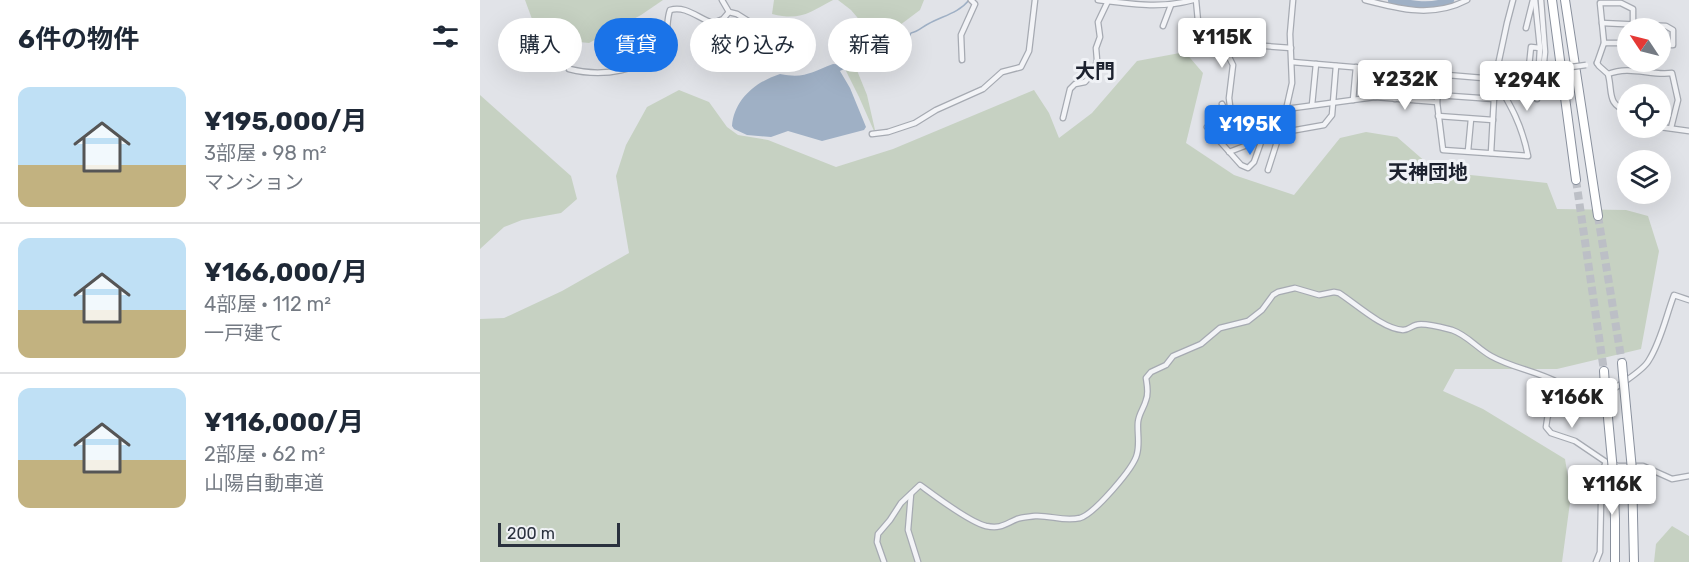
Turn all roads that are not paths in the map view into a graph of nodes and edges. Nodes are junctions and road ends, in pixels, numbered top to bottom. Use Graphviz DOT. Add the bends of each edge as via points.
graph roads {
  1 [pos="722,0"];
  2 [pos="971,0"];
  3 [pos="1035,0"];
  4 [pos="1098,0"];
  5 [pos="1195,0"];
  6 [pos="1293,0"];
  7 [pos="1365,0"];
  8 [pos="1467,0"];
  9 [pos="1513,0"];
  10 [pos="1534,0"];
  11 [pos="1541,0"];
  12 [pos="1552,0"];
  13 [pos="1565,0"];
  14 [pos="1108,1"];
  15 [pos="1123,2"];
  16 [pos="1171,5"];
  17 [pos="729,12"];
  18 [pos="743,18"];
  19 [pos="1632,18"];
  20 [pos="1602,23"];
  21 [pos="1617,24"];
  22 [pos="1163,26"];
  23 [pos="1526,28"];
  24 [pos="1671,29"];
  25 [pos="1193,34"];
  26 [pos="1604,43"];
  27 [pos="1617,44"];
  28 [pos="1671,45"];
  29 [pos="1291,48"];
  30 [pos="1540,48"];
  31 [pos="962,60"];
  32 [pos="1292,62"];
  33 [pos="1598,63"];
  34 [pos="1316,64"];
  35 [pos="1336,66"];
  36 [pos="1356,67"];
  37 [pos="1377,69"];
  38 [pos="1398,70"];
  39 [pos="582,71"];
  40 [pos="1418,72"];
  41 [pos="1440,74"];
  42 [pos="1608,74"];
  43 [pos="1495,79"];
  44 [pos="1537,88"];
  45 [pos="1437,95"];
  46 [pos="1375,97"];
  47 [pos="1395,99"];
  48 [pos="1494,99"];
  49 [pos="1537,99"];
  50 [pos="1353,100"];
  51 [pos="1416,100"];
  52 [pos="1437,102"];
  53 [pos="1333,103"];
  54 [pos="1222,104"];
  55 [pos="1312,105"];
  56 [pos="1617,106"];
  57 [pos="1286,109"];
  58 [pos="1271,114"];
  59 [pos="1438,116"];
  60 [pos="1063,118"];
  61 [pos="1471,118"];
  62 [pos="1493,120"];
  63 [pos="1207,127"];
  64 [pos="1671,128"];
  65 [pos="1689,131"];
  66 [pos="1280,133"];
  67 [pos="872,134"];
  68 [pos="1215,136"];
  69 [pos="1263,139"];
  70 [pos="1468,151"];
  71 [pos="1230,152"];
  72 [pos="1491,153"];
  73 [pos="1268,170"];
  74 [pos="1576,180"];
  75 [pos="1598,216"];
  76 [pos="1689,300"];
  77 [pos="1622,363"];
  78 [pos="1604,371"];
  79 [pos="1560,389"];
  80 [pos="1606,462"];
  81 [pos="1689,476"];
  82 [pos="911,494"];
  83 [pos="884,562"];
  84 [pos="918,562"];
  85 [pos="1596,562"];
  86 [pos="1615,562"];
  87 [pos="1634,562"];
  1 -- 17 [label="street"];
  2 -- 31 [label="street" via="975,4 961,35"];
  3 -- 67 [label="street" via="1029,51 1021,67 1002,72 983,89 915,123"];
  4 -- 14 [label="street"];
  5 -- 16 [label="street"];
  5 -- 25 [label="street" via="1198,21"];
  6 -- 29 [label="street"];
  7 -- 8 [label="street" via="1404,10 1428,11"];
  9 -- 43 [label="street"];
  10 -- 23 [label="street"];
  10 -- 30 [label="street"];
  11 -- 33 [label="street, bridge" via="1544,62 1549,70"];
  12 -- 74 [label="highway"];
  13 -- 75 [label="highway"];
  14 -- 15 [label="street"];
  14 -- 60 [label="street" via="1098,22 1100,37 1094,72 1085,82 1072,86"];
  15 -- 16 [label="street"];
  16 -- 22 [label="street"];
  17 -- 18 [label="street"];
  17 -- 39 [label="street" via="713,23 690,12 670,10 665,41 657,52 627,69"];
  19 -- 20 [label="street" via="1633,9 1621,3 1600,3"];
  20 -- 21 [label="street"];
  20 -- 26 [label="street"];
  24 -- 28 [label="street"];
  26 -- 27 [label="street"];
  26 -- 33 [label="street"];
  29 -- 32 [label="street"];
  29 -- 54 [label="street" via="1225,43 1233,65 1228,117"];
  30 -- 44 [label="street"];
  30 -- 44 [label="street" via="1531,47 1527,86"];
  32 -- 34 [label="street"];
  32 -- 57 [label="street"];
  33 -- 42 [label="street"];
  34 -- 35 [label="street"];
  34 -- 55 [label="street"];
  35 -- 36 [label="street"];
  35 -- 53 [label="street"];
  36 -- 37 [label="street"];
  36 -- 50 [label="street"];
  37 -- 38 [label="street"];
  37 -- 46 [label="street"];
  38 -- 40 [label="street"];
  38 -- 47 [label="street"];
  40 -- 41 [label="street"];
  40 -- 51 [label="street"];
  41 -- 43 [label="street"];
  41 -- 45 [label="street"];
  42 -- 56 [label="street"];
  42 -- 64 [label="street" via="1632,70 1672,73 1678,100"];
  43 -- 48 [label="street"];
  43 -- 72 [label="street" via="1524,134 1528,156"];
  44 -- 49 [label="street"];
  45 -- 48 [label="street"];
  45 -- 52 [label="street"];
  46 -- 47 [label="street"];
  46 -- 50 [label="street"];
  47 -- 51 [label="street"];
  48 -- 62 [label="street"];
  50 -- 53 [label="street"];
  51 -- 52 [label="street"];
  52 -- 59 [label="street"];
  53 -- 55 [label="street"];
  53 -- 66 [label="street" via="1332,115 1324,125"];
  55 -- 57 [label="street"];
  57 -- 58 [label="street"];
  57 -- 66 [label="street"];
  58 -- 68 [label="street"];
  58 -- 69 [label="street"];
  59 -- 61 [label="street"];
  59 -- 70 [label="street" via="1443,150"];
  61 -- 62 [label="street"];
  61 -- 70 [label="street"];
  62 -- 72 [label="street"];
  63 -- 68 [label="street"];
  64 -- 65 [label="street"];
  66 -- 73 [label="street"];
  68 -- 71 [label="street"];
  69 -- 71 [label="street"];
  69 -- 71 [label="street" via="1250,167 1243,166"];
  70 -- 72 [label="street"];
  76 -- 79 [label="street" via="1674,295 1656,348 1648,363 1630,378 1596,397"];
  77 -- 87 [label="highway, bridge" via="1632,471"];
  78 -- 86 [label="highway, bridge" via="1613,471"];
  79 -- 80 [label="street" via="1546,427"];
  79 -- 82 [label="street" via="1559,383 1489,355 1459,333 1424,324 1403,330 1394,328 1340,293 1319,295 1295,288 1278,292 1248,321 1220,328 1201,344 1173,356 1166,365 1151,372 1146,378 1147,399 1139,414 1136,458 1104,499 1085,516 1062,520 1033,517 1005,526 984,526 920,485"];
  80 -- 81 [label="street" via="1643,466 1672,479"];
  80 -- 85 [label="street" via="1600,477 1600,552"];
  82 -- 83 [label="street" via="878,534"];
  82 -- 84 [label="street" via="908,530"];
}
